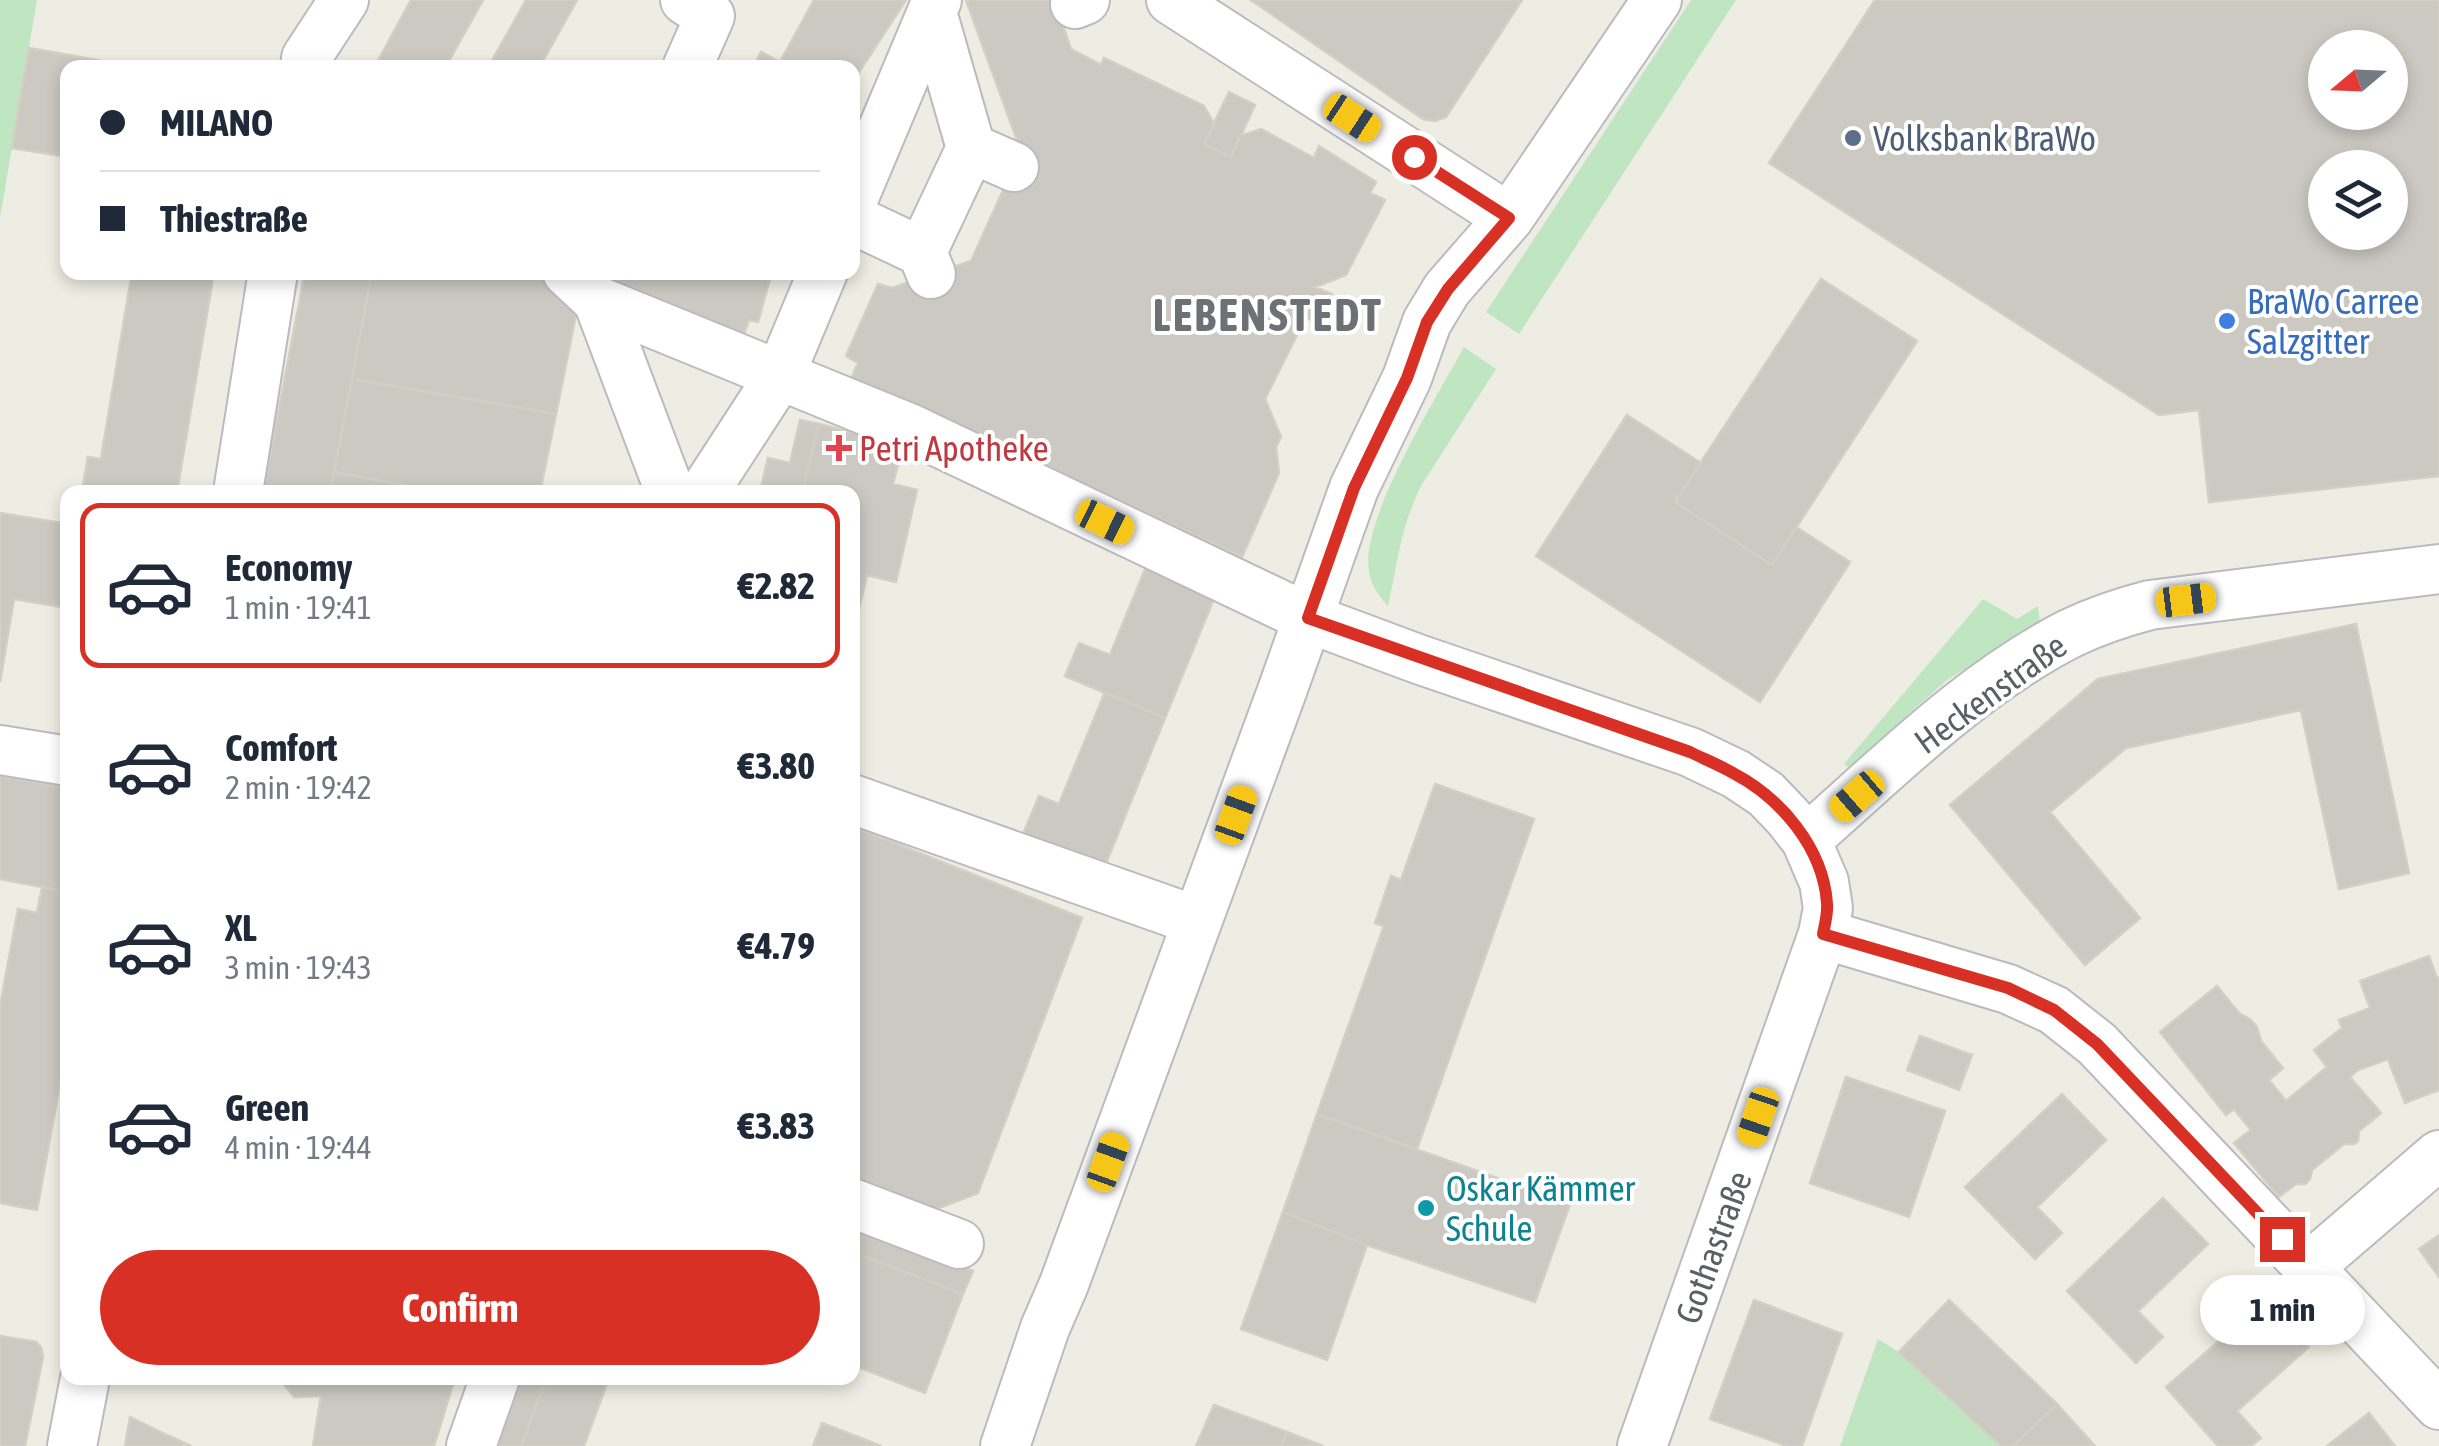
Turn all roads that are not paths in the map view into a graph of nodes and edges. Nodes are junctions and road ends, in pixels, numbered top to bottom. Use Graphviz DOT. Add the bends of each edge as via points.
graph roads {
  1 [pos="344,0"];
  2 [pos="685,0"];
  3 [pos="1171,0"];
  4 [pos="1657,0"];
  5 [pos="934,6"];
  6 [pos="313,60"];
  7 [pos="690,60"];
  8 [pos="972,148"];
  9 [pos="1014,168"];
  10 [pos="860,183"];
  11 [pos="1509,218"];
  12 [pos="860,224"];
  13 [pos="272,280"];
  14 [pos="822,280"];
  15 [pos="582,287"];
  16 [pos="802,396"];
  17 [pos="239,485"];
  18 [pos="666,485"];
  19 [pos="711,485"];
  20 [pos="2439,569"];
  21 [pos="1308,618"];
  22 [pos="0,750"];
  23 [pos="60,760"];
  24 [pos="860,803"];
  25 [pos="1806,840"];
  26 [pos="1198,921"];
  27 [pos="1823,934"];
  28 [pos="2439,1155"];
  29 [pos="860,1206"];
  30 [pos="959,1244"];
  31 [pos="2309,1267"];
  32 [pos="83,1385"];
  33 [pos="493,1385"];
  34 [pos="2439,1404"];
  35 [pos="72,1446"];
  36 [pos="471,1446"];
  37 [pos="1005,1446"];
  38 [pos="1642,1446"];
  1 -- 6 [label="street"];
  2 -- 7 [label="street" via="710,16"];
  3 -- 11 [label="street"];
  4 -- 11 [label="street"];
  5 -- 8 [label="street"];
  5 -- 10 [label="street"];
  8 -- 9 [label="street"];
  8 -- 12 [label="street" via="927,263"];
  11 -- 21 [label="street" via="1448,335 1407,378 1354,488"];
  13 -- 17 [label="street"];
  14 -- 16 [label="street"];
  15 -- 16 [label="street, Gothastraße"];
  15 -- 18 [label="street"];
  16 -- 19 [label="street"];
  16 -- 21 [label="street, Gothastraße" via="908,428"];
  20 -- 25 [label="street, Heckenstraße" via="2150,605 2072,632 1966,701"];
  21 -- 25 [label="street, Gothastraße" via="1690,752 1766,794"];
  21 -- 26 [label="street"];
  22 -- 23 [label="street"];
  24 -- 26 [label="street"];
  25 -- 27 [label="street, Gothastraße" via="1824,882"];
  26 -- 37 [label="street"];
  27 -- 31 [label="street" via="2008,988 2054,1010 2097,1044"];
  27 -- 38 [label="street, Gothastraße"];
  28 -- 31 [label="street"];
  29 -- 30 [label="street"];
  31 -- 34 [label="street"];
  32 -- 35 [label="street"];
  33 -- 36 [label="street"];
}
